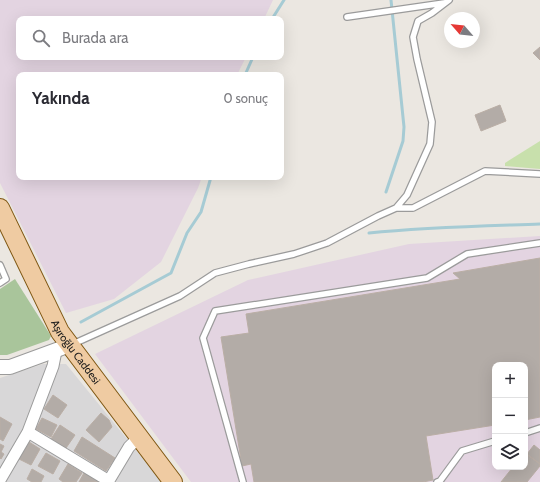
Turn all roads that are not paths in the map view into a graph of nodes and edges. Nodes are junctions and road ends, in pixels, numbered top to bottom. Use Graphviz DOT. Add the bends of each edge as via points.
graph roads {
  1 [pos="448,1"];
  2 [pos="347,17"];
  3 [pos="540,174"];
  4 [pos="0,208"];
  5 [pos="396,208"];
  6 [pos="540,243"];
  7 [pos="0,265"];
  8 [pos="0,283"];
  9 [pos="63,348"];
  10 [pos="0,367"];
  11 [pos="540,428"];
  12 [pos="28,432"];
  13 [pos="528,432"];
  14 [pos="139,437"];
  15 [pos="492,442"];
  16 [pos="0,480"];
  17 [pos="109,481"];
  18 [pos="173,482"];
  19 [pos="243,482"];
  20 [pos="437,482"];
  1 -- 2 [label="lane"];
  1 -- 5 [label="lane" via="418,21 413,37 432,122 430,144 407,195"];
  3 -- 5 [label="lane" via="485,171 413,208"];
  4 -- 9 [label="main road, Aşıroğlu Caddesi" via="60,332"];
  5 -- 9 [label="lane" via="327,242 294,254 215,273 180,296"];
  6 -- 19 [label="lane" via="467,254 427,278 215,311 203,338"];
  7 -- 8 [label="lane" via="6,279"];
  9 -- 10 [label="street"];
  9 -- 12 [label="street"];
  9 -- 14 [label="main road, Aşıroğlu Caddesi"];
  11 -- 13 [label="lane"];
  12 -- 16 [label="street"];
  12 -- 17 [label="street"];
  14 -- 17 [label="street" via="129,447"];
  14 -- 18 [label="main road, Aşıroğlu Caddesi"];
  15 -- 20 [label="lane" via="462,451 440,482"];
}
